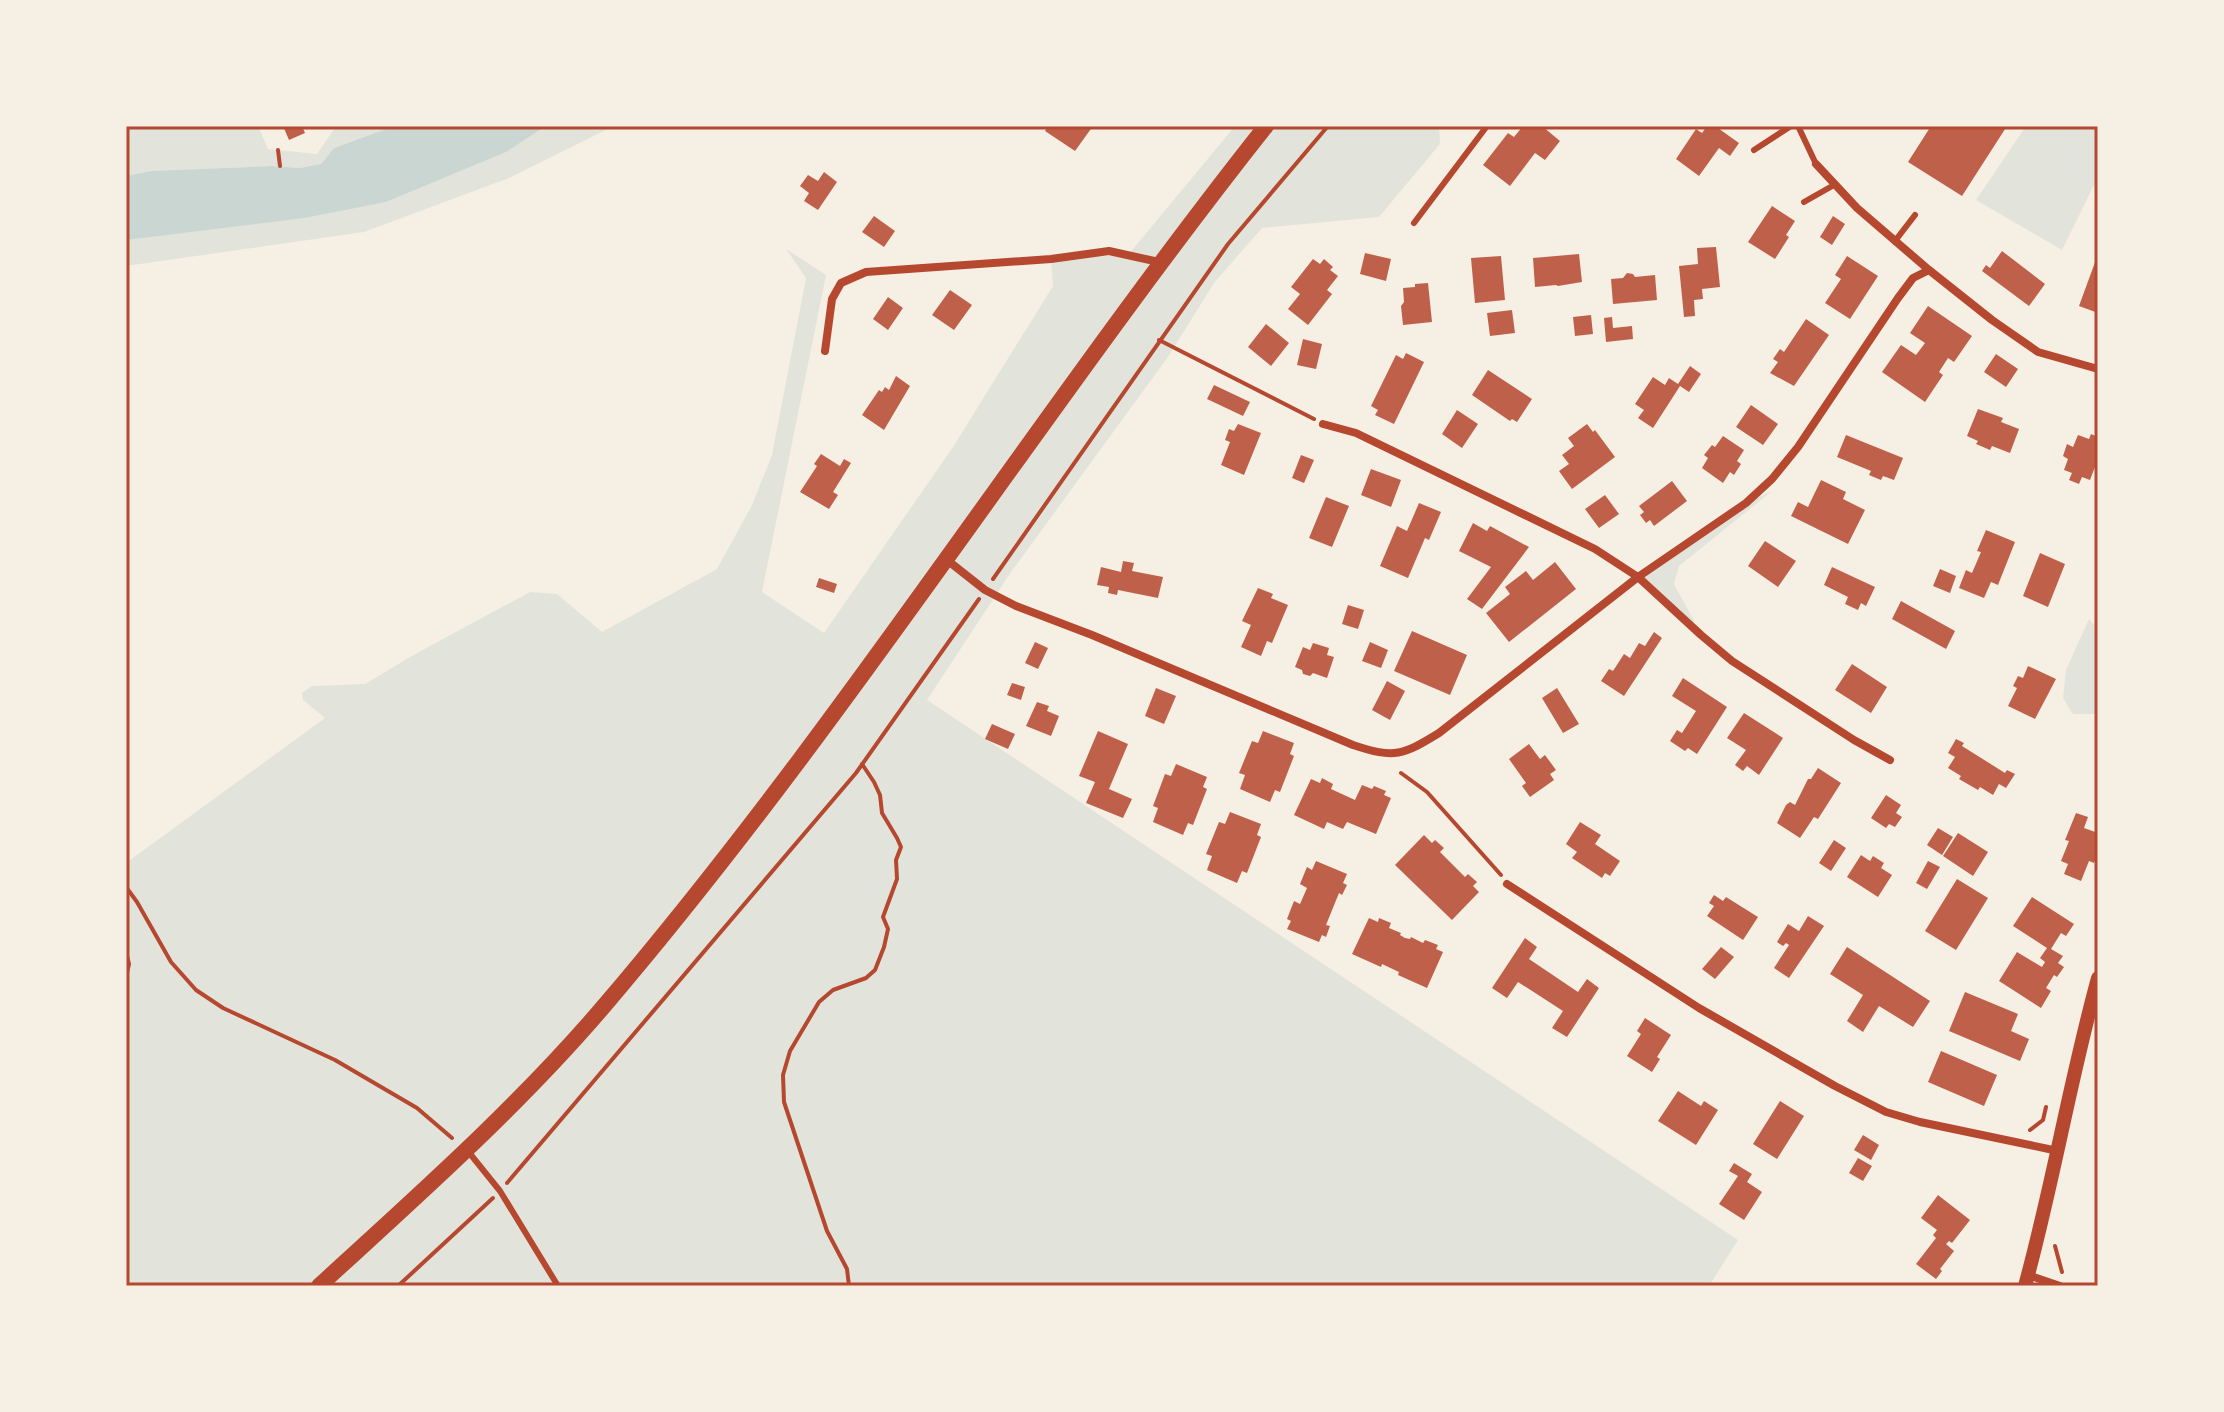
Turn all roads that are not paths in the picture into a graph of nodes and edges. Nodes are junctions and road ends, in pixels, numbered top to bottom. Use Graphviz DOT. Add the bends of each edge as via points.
graph roads {
  1 [pos="1266,126"];
  2 [pos="1487,126"];
  3 [pos="1791,126"];
  4 [pos="1798,126"];
  5 [pos="1754,150"];
  6 [pos="1816,164"];
  7 [pos="1834,185"];
  8 [pos="1804,202"];
  9 [pos="1915,215"];
  10 [pos="1414,223"];
  11 [pos="1895,241"];
  12 [pos="1159,262"];
  13 [pos="1929,270"];
  14 [pos="825,351"];
  15 [pos="2098,369"];
  16 [pos="1323,424"];
  17 [pos="947,560"];
  18 [pos="1638,577"];
  19 [pos="1890,760"];
  20 [pos="1507,884"];
  21 [pos="2098,978"];
  22 [pos="467,1150"];
  23 [pos="2058,1151"];
  24 [pos="2027,1280"];
  25 [pos="319,1286"];
  26 [pos="558,1286"];
  27 [pos="2060,1286"];
  1 -- 12 [label="main road"];
  2 -- 10 [label="lane"];
  3 -- 5 [label="lane"];
  4 -- 6 [label="lane"];
  6 -- 7 [label="street"];
  7 -- 8 [label="lane"];
  7 -- 11 [label="street"];
  9 -- 11 [label="lane"];
  11 -- 13 [label="street"];
  12 -- 14 [label="street" via="1109,251 866,272 841,283 832,299"];
  12 -- 17 [label="main road"];
  13 -- 15 [label="street" via="2038,352"];
  13 -- 18 [label="street" via="1913,278 1772,479 1746,503"];
  16 -- 18 [label="street" via="1356,433 1587,545"];
  17 -- 18 [label="street" via="1016,606 1353,745 1390,755 1439,733"];
  17 -- 22 [label="main road" via="682,913 602,1008"];
  18 -- 19 [label="street" via="1732,661"];
  20 -- 23 [label="street" via="1699,1008 1886,1112"];
  21 -- 23 [label="street"];
  22 -- 25 [label="main road"];
  22 -- 26 [label="lane" via="500,1191"];
  23 -- 24 [label="street"];
  24 -- 27 [label="street"];
}
